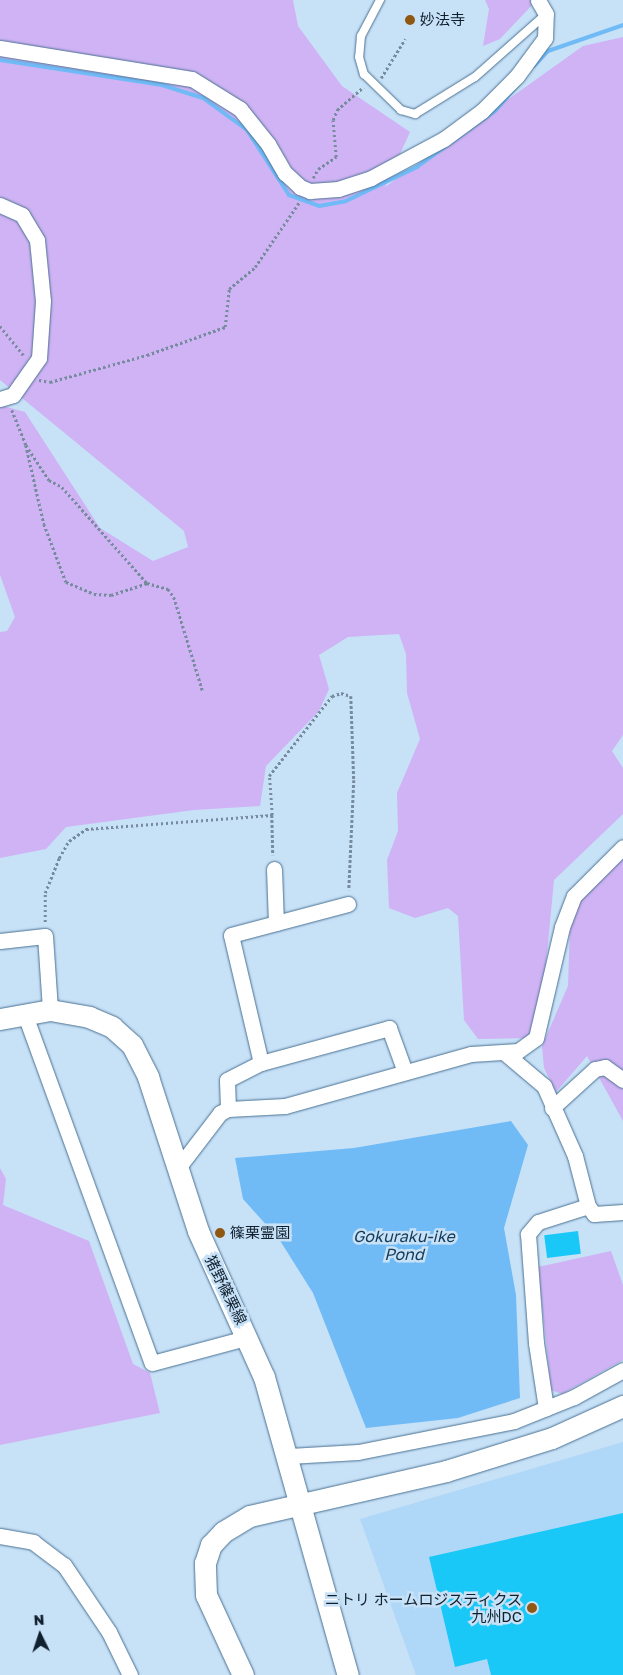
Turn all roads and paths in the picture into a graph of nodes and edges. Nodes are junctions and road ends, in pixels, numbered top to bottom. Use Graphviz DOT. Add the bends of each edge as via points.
graph roads {
  1 [pos="380,0"];
  2 [pos="538,0"];
  3 [pos="546,14"];
  4 [pos="405,39"];
  5 [pos="0,48"];
  6 [pos="372,84"];
  7 [pos="310,190"];
  8 [pos="0,205"];
  9 [pos="0,326"];
  10 [pos="32,370"];
  11 [pos="4,398"];
  12 [pos="26,445"];
  13 [pos="147,583"];
  14 [pos="203,692"];
  15 [pos="272,814"];
  16 [pos="623,846"];
  17 [pos="274,869"];
  18 [pos="348,904"];
  19 [pos="276,923"];
  20 [pos="45,936"];
  21 [pos="0,941"];
  22 [pos="50,1010"];
  23 [pos="25,1015"];
  24 [pos="0,1019"];
  25 [pos="506,1054"];
  26 [pos="261,1063"];
  27 [pos="405,1072"];
  28 [pos="623,1080"];
  29 [pos="552,1108"];
  30 [pos="228,1109"];
  31 [pos="178,1168"];
  32 [pos="588,1206"];
  33 [pos="623,1212"];
  34 [pos="249,1337"];
  35 [pos="623,1370"];
  36 [pos="623,1406"];
  37 [pos="546,1408"];
  38 [pos="289,1456"];
  39 [pos="303,1503"];
  40 [pos="0,1536"];
  41 [pos="130,1675"];
  42 [pos="243,1675"];
  43 [pos="348,1675"];
  1 -- 6 [label="lane" via="361,36 359,57"];
  2 -- 3 [label="street"];
  3 -- 6 [label="lane" via="475,77 415,114 401,110"];
  3 -- 7 [label="street" via="545,38 517,76 482,112 444,139 371,178 338,190"];
  4 -- 6 [label="path"];
  5 -- 7 [label="street" via="192,79 240,109 268,144 285,173"];
  6 -- 7 [label="path" via="337,110 333,120 336,157 318,169"];
  7 -- 10 [label="path" via="293,209 255,267 229,290 225,327 206,336 50,382 41,382"];
  8 -- 10 [label="street" via="22,216 39,249 42,339"];
  9 -- 10 [label="path"];
  10 -- 11 [label="street"];
  11 -- 12 [label="path"];
  12 -- 13 [label="path" via="49,480 62,487"];
  12 -- 13 [label="path" via="44,524 66,582 94,594 111,595"];
  13 -- 14 [label="path" via="159,584 174,597"];
  15 -- 17 [label="path"];
  15 -- 18 [label="path" via="269,776 332,696 341,693 351,696 354,780"];
  15 -- 20 [label="path" via="86,829 69,841 45,893"];
  16 -- 25 [label="street" via="574,896 559,936 536,1038 518,1051"];
  17 -- 19 [label="street"];
  18 -- 19 [label="street"];
  19 -- 26 [label="street" via="231,935"];
  20 -- 21 [label="street"];
  20 -- 22 [label="street"];
  22 -- 23 [label="main road, 猪野篠栗線"];
  22 -- 31 [label="main road, 猪野篠栗線" via="89,1017 112,1027 132,1045 148,1077"];
  23 -- 24 [label="main road, 猪野篠栗線"];
  23 -- 34 [label="street" via="152,1363"];
  25 -- 27 [label="street" via="471,1054"];
  25 -- 29 [label="street" via="544,1086"];
  26 -- 27 [label="street" via="389,1028"];
  26 -- 30 [label="street" via="226,1080"];
  27 -- 30 [label="street" via="285,1106"];
  28 -- 29 [label="street" via="605,1067 595,1070"];
  29 -- 32 [label="street" via="574,1156"];
  30 -- 31 [label="street" via="220,1112"];
  31 -- 34 [label="main road, 猪野篠栗線" via="198,1231"];
  32 -- 33 [label="street" via="594,1214"];
  32 -- 37 [label="street" via="538,1222 528,1234 536,1343"];
  34 -- 38 [label="main road, 猪野篠栗線"];
  35 -- 37 [label="street"];
  36 -- 39 [label="main road" via="552,1438 446,1471"];
  37 -- 38 [label="street" via="514,1421 457,1435 358,1452"];
  38 -- 39 [label="main road, 猪野篠栗線"];
  39 -- 42 [label="main road" via="250,1516 211,1545 205,1563 206,1595"];
  39 -- 43 [label="main road, 猪野篠栗線"];
  40 -- 41 [label="street" via="33,1542 64,1565 109,1632"];
}
